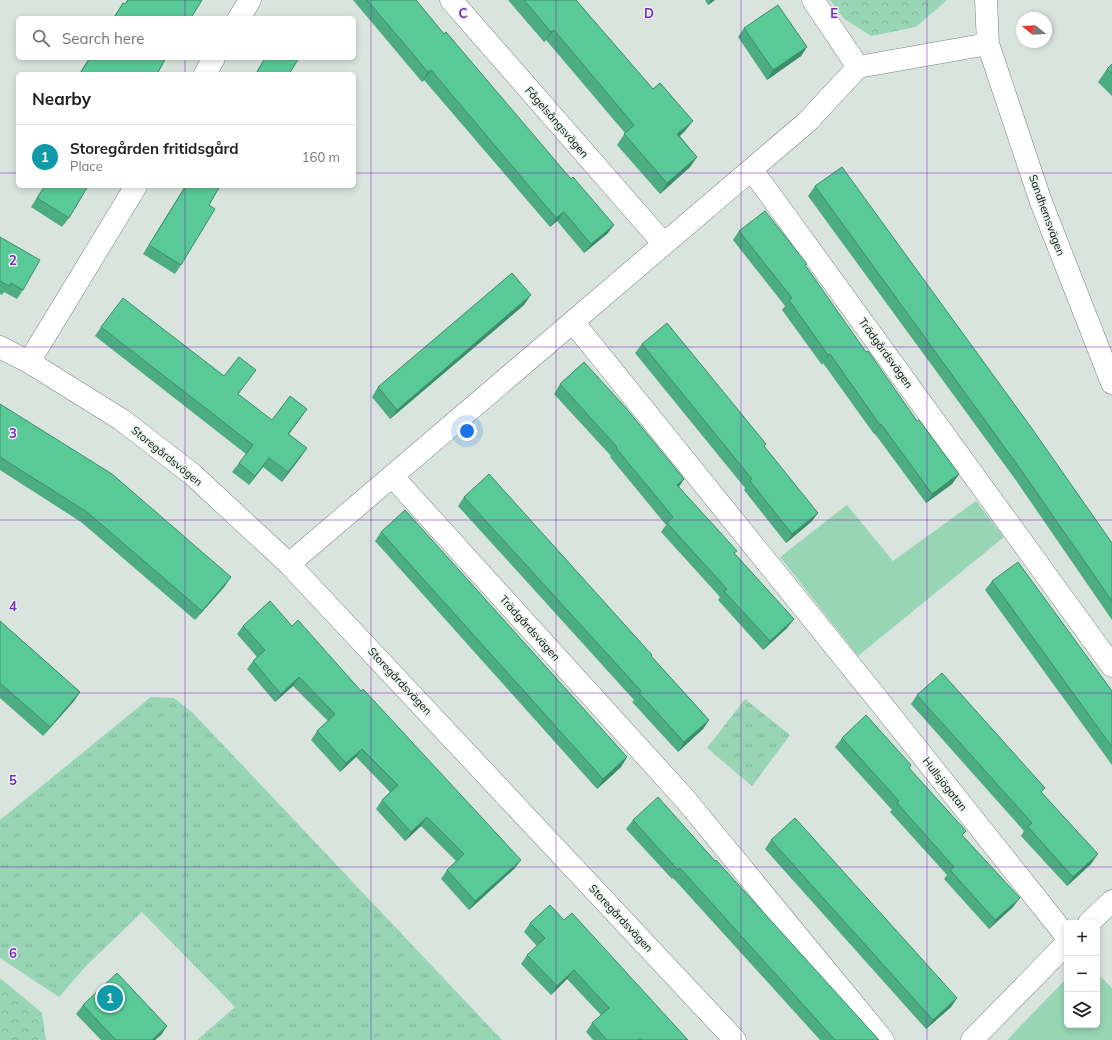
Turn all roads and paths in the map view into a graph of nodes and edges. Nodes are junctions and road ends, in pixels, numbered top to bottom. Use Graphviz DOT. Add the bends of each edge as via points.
graph roads {
  1 [pos="250,0"];
  2 [pos="451,0"];
  3 [pos="813,0"];
  4 [pos="986,0"];
  5 [pos="240,16"];
  6 [pos="988,44"];
  7 [pos="213,60"];
  8 [pos="858,67"];
  9 [pos="206,72"];
  10 [pos="752,170"];
  11 [pos="135,188"];
  12 [pos="664,244"];
  13 [pos="574,322"];
  14 [pos="0,347"];
  15 [pos="29,362"];
  16 [pos="1112,383"];
  17 [pos="393,477"];
  18 [pos="289,564"];
  19 [pos="1112,666"];
  20 [pos="1112,901"];
  21 [pos="1092,920"];
  22 [pos="1064,934"];
  23 [pos="1064,947"];
  24 [pos="735,1040"];
  25 [pos="883,1040"];
  26 [pos="972,1040"];
  1 -- 5 [label="street"];
  2 -- 12 [label="street, Fågelsångsvägen"];
  3 -- 8 [label="street"];
  4 -- 6 [label="street, Sandhemsvägen"];
  6 -- 8 [label="street"];
  6 -- 16 [label="street, Sandhemsvägen" via="1041,202"];
  7 -- 9 [label="street"];
  8 -- 10 [label="street" via="808,122"];
  10 -- 12 [label="street"];
  10 -- 19 [label="street, Trädgårdsvägen"];
  11 -- 15 [label="street"];
  12 -- 13 [label="street"];
  13 -- 17 [label="street"];
  13 -- 22 [label="street, Hullsjögatan"];
  14 -- 15 [label="street, Storegårdsvägen"];
  15 -- 18 [label="street, Storegårdsvägen" via="122,420 169,456 192,474"];
  17 -- 18 [label="street"];
  17 -- 25 [label="street, Trädgårdsvägen" via="667,779"];
  18 -- 24 [label="street, Storegårdsvägen"];
  20 -- 21 [label="street"];
  23 -- 26 [label="street"];
}
